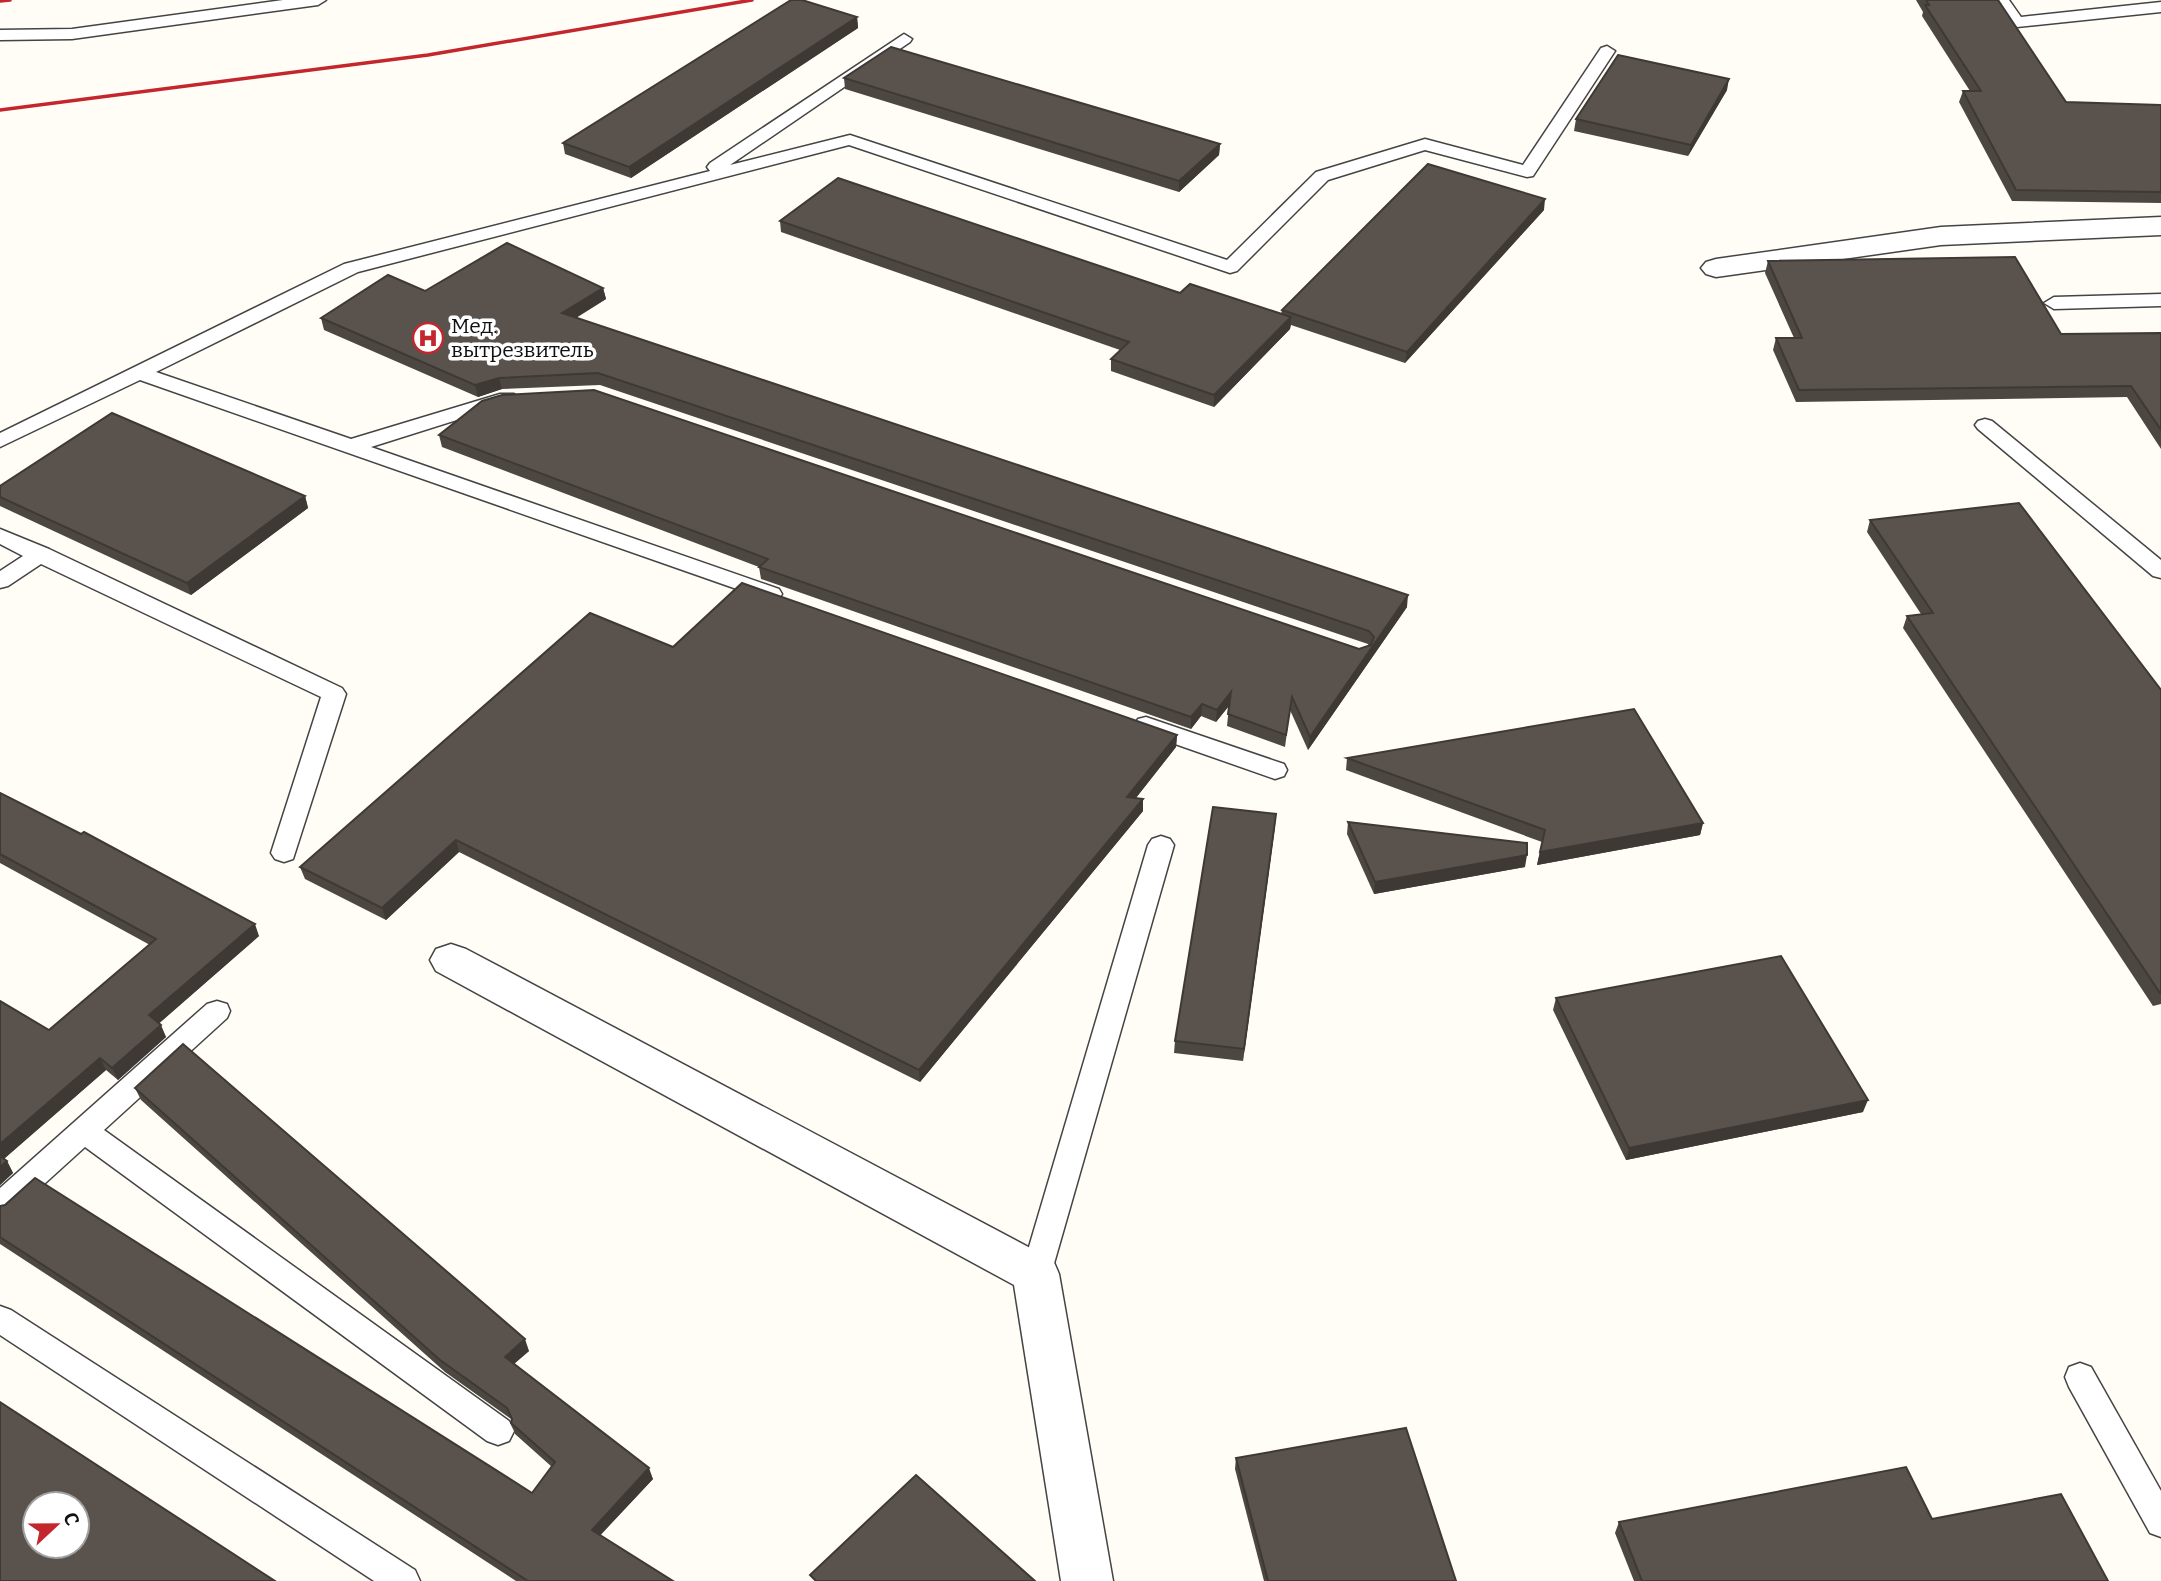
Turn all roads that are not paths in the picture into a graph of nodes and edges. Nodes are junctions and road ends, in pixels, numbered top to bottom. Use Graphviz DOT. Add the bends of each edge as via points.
graph roads {
  1 [pos="318,0"];
  2 [pos="2001,0"];
  3 [pos="2161,7"];
  4 [pos="0,35"];
  5 [pos="904,39"];
  6 [pos="1607,51"];
  7 [pos="700,178"];
  8 [pos="2161,226"];
  9 [pos="1716,268"];
  10 [pos="2161,300"];
  11 [pos="2054,303"];
  12 [pos="138,372"];
  13 [pos="530,397"];
  14 [pos="1985,425"];
  15 [pos="0,440"];
  16 [pos="351,446"];
  17 [pos="0,536"];
  18 [pos="41,554"];
  19 [pos="2161,571"];
  20 [pos="0,581"];
  21 [pos="787,599"];
  22 [pos="1130,719"];
  23 [pos="1275,770"];
  24 [pos="1161,845"];
  25 [pos="284,853"];
  26 [pos="451,960"];
  27 [pos="217,1012"];
  28 [pos="84,1131"];
  29 [pos="0,1206"];
  30 [pos="1037,1273"];
  31 [pos="0,1319"];
  32 [pos="2080,1377"];
  33 [pos="498,1432"];
  34 [pos="2161,1522"];
  35 [pos="403,1581"];
  36 [pos="1087,1581"];
  1 -- 4 [label="lane" via="72,34"];
  2 -- 3 [label="lane" via="2017,22"];
  5 -- 7 [label="lane"];
  6 -- 7 [label="lane" via="1527,172 1425,144 1322,176 1230,267 850,139"];
  7 -- 12 [label="lane" via="351,268"];
  8 -- 9 [label="street" via="1941,236"];
  10 -- 11 [label="lane"];
  12 -- 15 [label="lane"];
  12 -- 16 [label="lane"];
  13 -- 16 [label="lane" via="502,398"];
  14 -- 19 [label="lane"];
  16 -- 21 [label="lane"];
  17 -- 18 [label="lane"];
  18 -- 20 [label="lane"];
  18 -- 25 [label="lane" via="334,694"];
  22 -- 23 [label="lane"];
  24 -- 30 [label="lane"];
  26 -- 30 [label="street"];
  27 -- 28 [label="lane"];
  28 -- 29 [label="lane"];
  28 -- 33 [label="lane"];
  30 -- 36 [label="street"];
  31 -- 35 [label="lane"];
  32 -- 34 [label="lane"];
}
